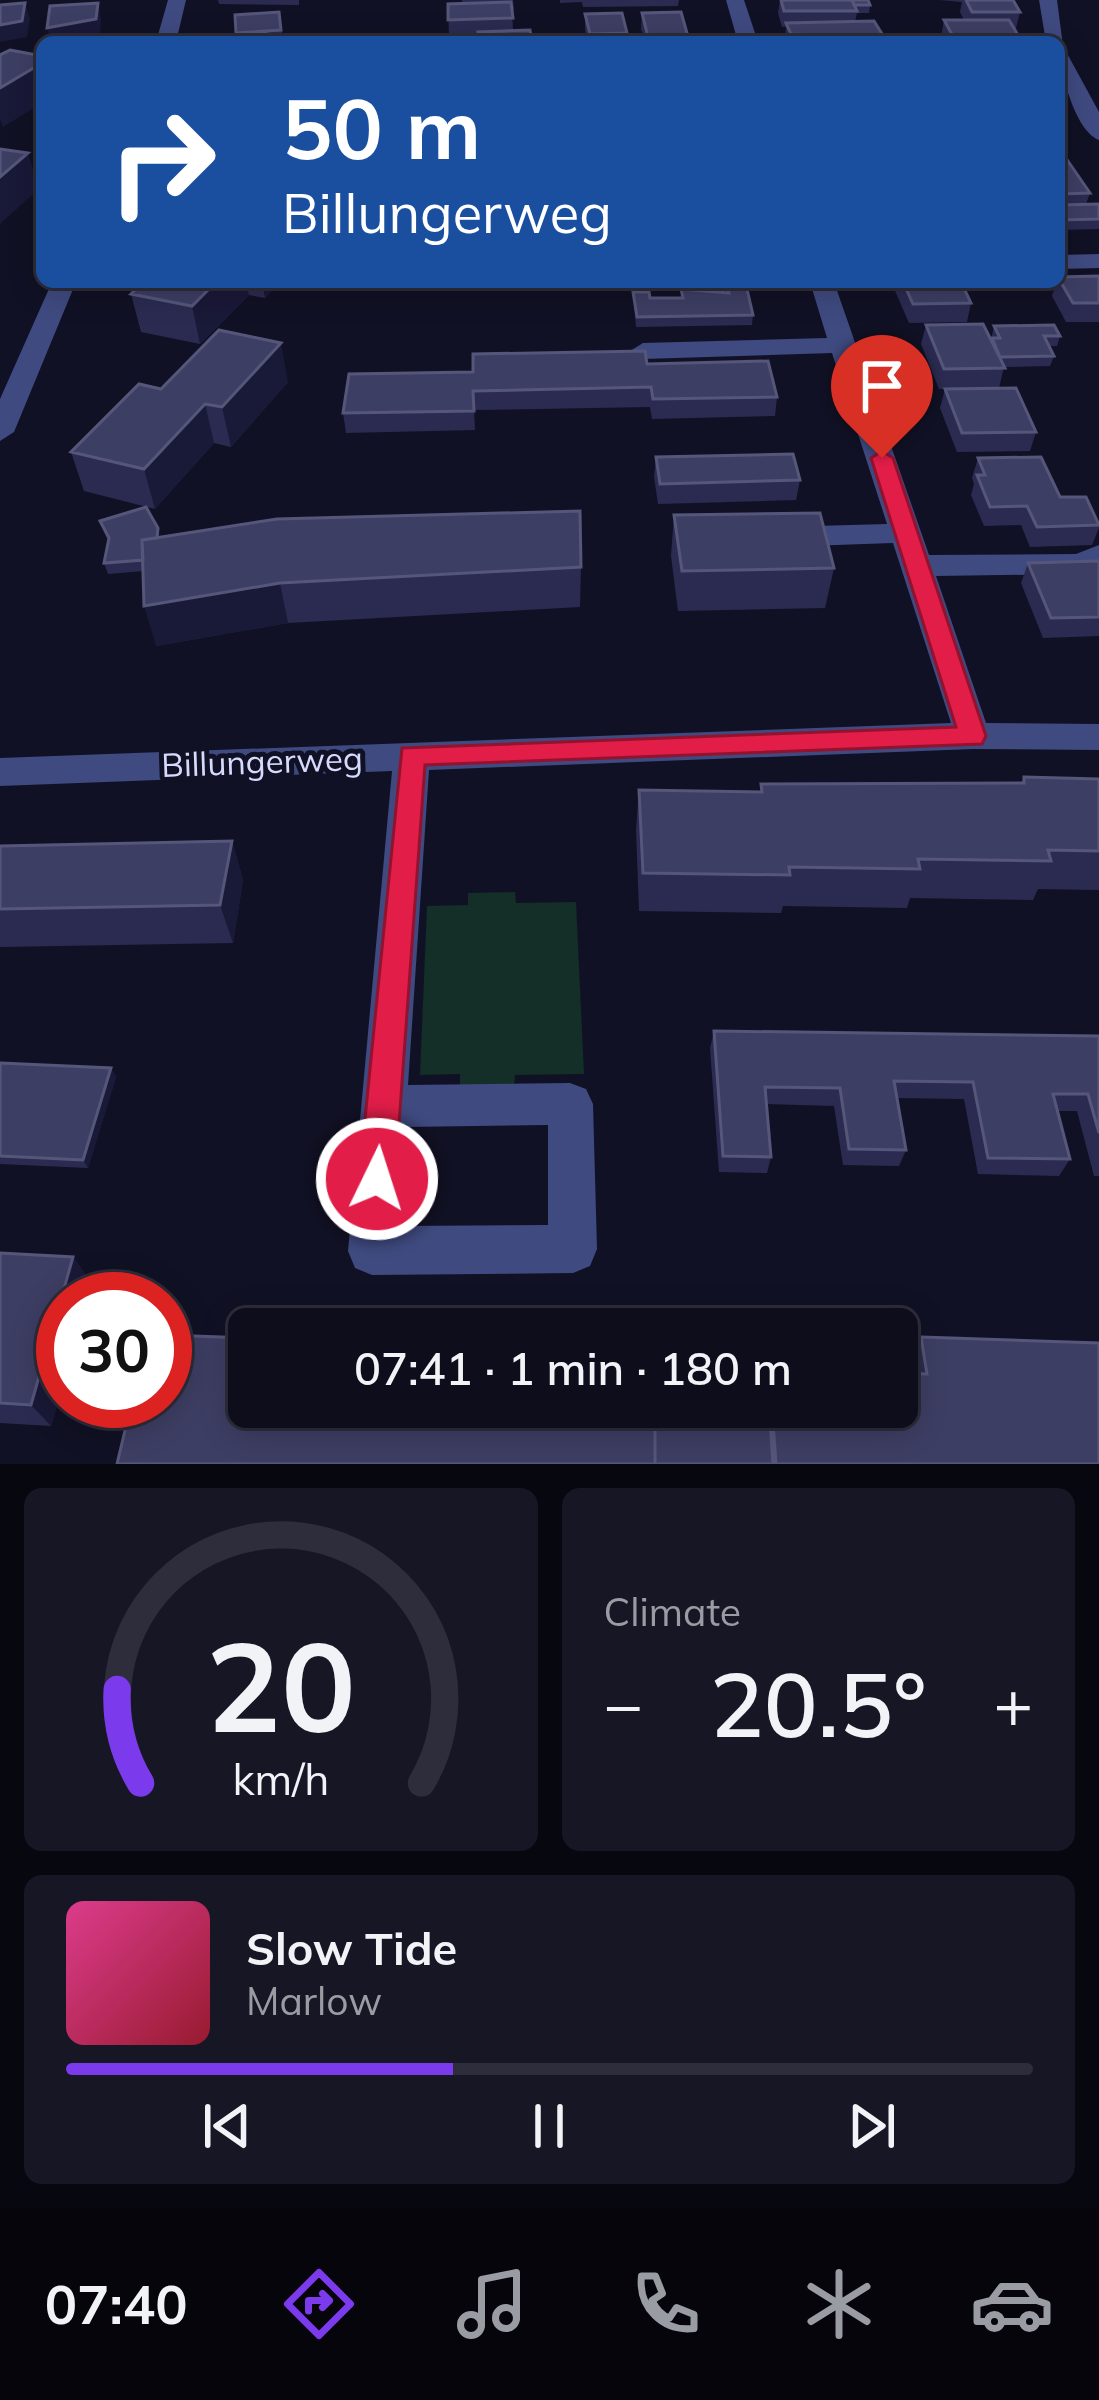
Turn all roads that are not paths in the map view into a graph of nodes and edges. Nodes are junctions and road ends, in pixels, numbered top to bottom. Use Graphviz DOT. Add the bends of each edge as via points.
graph roads {
  1 [pos="178,0"];
  2 [pos="735,0"];
  3 [pos="1048,0"];
  4 [pos="168,36"];
  5 [pos="746,36"];
  6 [pos="1055,36"];
  7 [pos="1065,63"];
  8 [pos="1099,134"];
  9 [pos="1099,261"];
  10 [pos="1065,262"];
  11 [pos="61,288"];
  12 [pos="824,288"];
  13 [pos="844,345"];
  14 [pos="644,351"];
  15 [pos="0,431"];
  16 [pos="906,532"];
  17 [pos="740,538"];
  18 [pos="1099,555"];
  19 [pos="916,566"];
  20 [pos="973,736"];
  21 [pos="1099,737"];
  22 [pos="412,755"];
  23 [pos="0,772"];
  24 [pos="382,1106"];
  1 -- 4 [label="street"];
  2 -- 5 [label="street"];
  3 -- 6 [label="street"];
  7 -- 8 [label="street"];
  9 -- 10 [label="street"];
  11 -- 15 [label="street"];
  12 -- 13 [label="street"];
  13 -- 14 [label="street"];
  13 -- 16 [label="street"];
  16 -- 17 [label="street"];
  16 -- 19 [label="street"];
  18 -- 19 [label="street" via="1081,564"];
  19 -- 20 [label="street"];
  20 -- 21 [label="street, Billungerweg"];
  20 -- 22 [label="street, Billungerweg"];
  22 -- 23 [label="street, Billungerweg"];
  22 -- 24 [label="street"];
  24 -- 24 [label="street" via="372,1251 573,1250 570,1104"];
}
